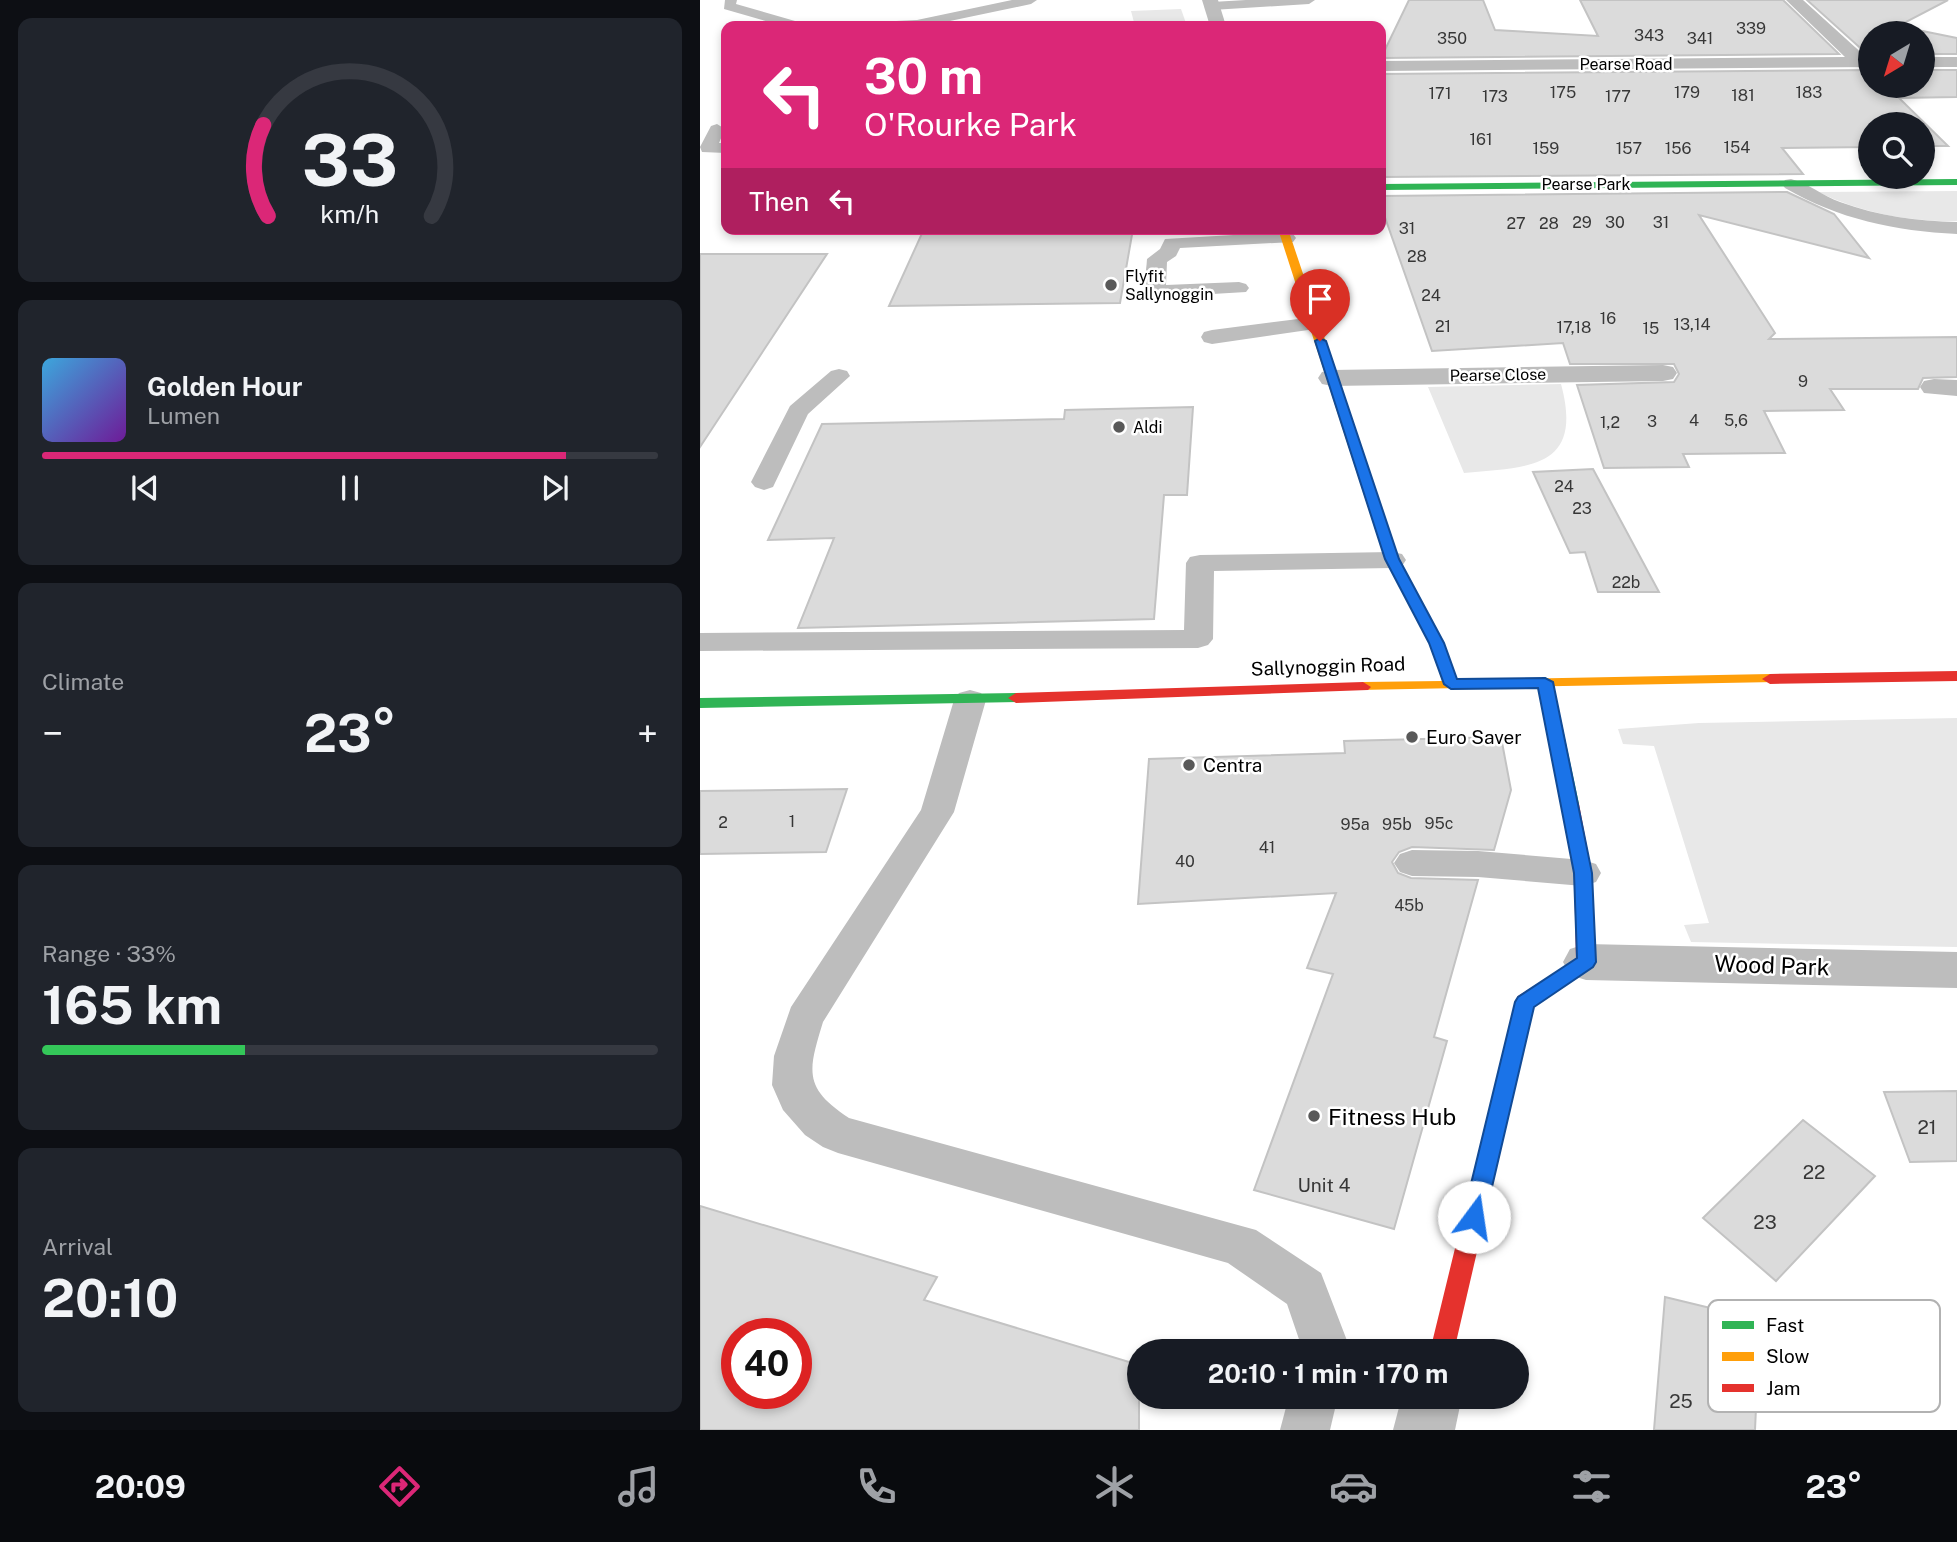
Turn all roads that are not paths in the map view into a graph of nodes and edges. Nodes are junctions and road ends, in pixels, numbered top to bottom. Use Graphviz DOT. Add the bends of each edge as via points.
graph roads {
  1 [pos="731,0"];
  2 [pos="1031,0"];
  3 [pos="1309,0"];
  4 [pos="1794,0"];
  5 [pos="1211,3"];
  6 [pos="781,21"];
  7 [pos="931,21"];
  8 [pos="1216,21"];
  9 [pos="1858,55"];
  10 [pos="1858,62"];
  11 [pos="1936,62"];
  12 [pos="1957,62"];
  13 [pos="1386,66"];
  14 [pos="717,129"];
  15 [pos="721,148"];
  16 [pos="1957,182"];
  17 [pos="1791,184"];
  18 [pos="1386,187"];
  19 [pos="1957,228"];
  20 [pos="1226,235"];
  21 [pos="1284,235"];
  22 [pos="1167,236"];
  23 [pos="1239,288"];
  24 [pos="1314,323"];
  25 [pos="1212,337"];
  26 [pos="1663,373"];
  27 [pos="839,376"];
  28 [pos="1332,378"];
  29 [pos="764,482"];
  30 [pos="1392,559"];
  31 [pos="700,642"];
  32 [pos="1957,676"];
  33 [pos="1545,682"];
  34 [pos="1451,684"];
  35 [pos="970,700"];
  36 [pos="700,703"];
  37 [pos="1412,863"];
  38 [pos="1583,873"];
  39 [pos="1586,962"];
  40 [pos="1957,970"];
  41 [pos="1323,1339"];
  42 [pos="1445,1339"];
  43 [pos="1311,1409"];
  44 [pos="1429,1409"];
  45 [pos="1305,1430"];
  46 [pos="1424,1430"];
  1 -- 6 [label="lane" via="729,5"];
  2 -- 7 [label="lane"];
  3 -- 5 [label="lane"];
  4 -- 9 [label="street"];
  5 -- 8 [label="street"];
  10 -- 13 [label="street, Pearse Road"];
  11 -- 12 [label="street"];
  14 -- 15 [label="lane" via="708,148"];
  16 -- 17 [label="street, Pearse Park"];
  17 -- 18 [label="street, Pearse Park"];
  17 -- 19 [label="lane, Pearse Park" via="1858,214 1908,225"];
  20 -- 22 [label="lane"];
  21 -- 24 [label="street"];
  22 -- 23 [label="lane" via="1169,252 1157,259 1156,289"];
  24 -- 25 [label="lane"];
  24 -- 28 [label="street"];
  26 -- 28 [label="street, Pearse Close"];
  27 -- 29 [label="lane" via="798,411"];
  28 -- 30 [label="street"];
  30 -- 31 [label="lane" via="1200,563 1198,639"];
  30 -- 34 [label="street" via="1437,643"];
  32 -- 33 [label="street, Sallynoggin Road"];
  33 -- 34 [label="street, Sallynoggin Road"];
  33 -- 38 [label="street"];
  34 -- 35 [label="street, Sallynoggin Road"];
  35 -- 36 [label="street, Sallynoggin Road"];
  35 -- 41 [label="lane" via="937,812 805,1018 792,1053 794,1090 803,1108 838,1134 1240,1245 1305,1289"];
  37 -- 38 [label="lane"];
  38 -- 39 [label="street"];
  39 -- 40 [label="street, Wood Park"];
  39 -- 42 [label="street" via="1525,1002"];
  43 -- 45 [label="lane"];
  44 -- 46 [label="street"];
}
